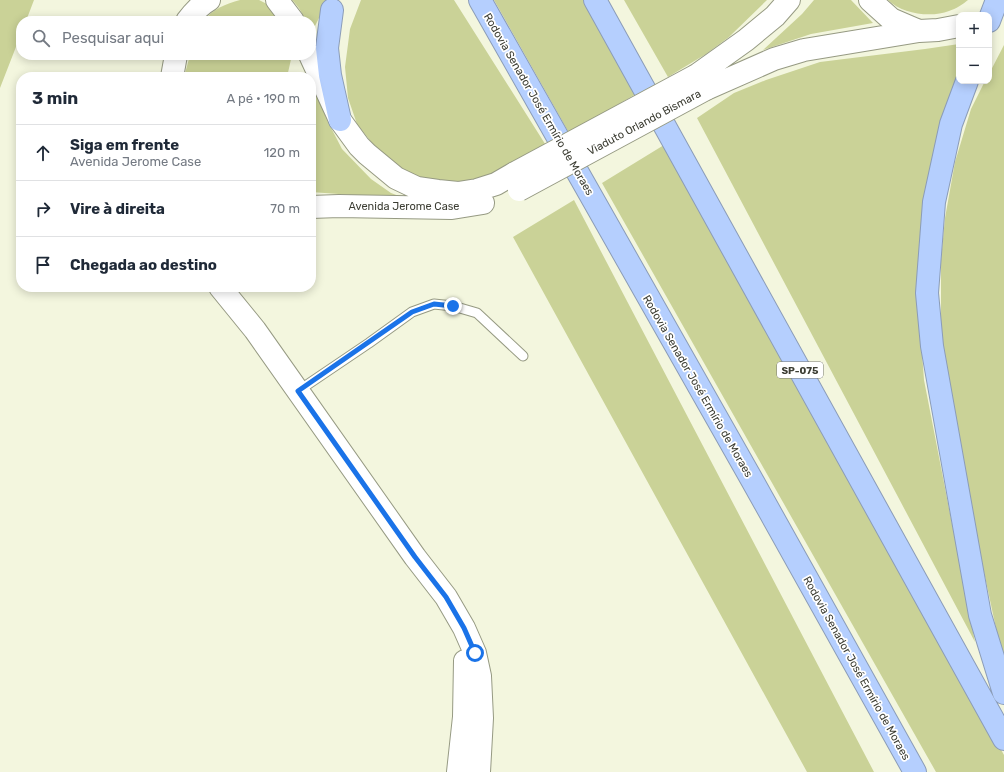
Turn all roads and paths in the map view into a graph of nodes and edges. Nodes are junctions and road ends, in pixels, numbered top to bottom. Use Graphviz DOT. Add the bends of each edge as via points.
graph roads {
  1 [pos="187,0"];
  2 [pos="209,0"];
  3 [pos="276,0"];
  4 [pos="470,0"];
  5 [pos="480,0"];
  6 [pos="595,0"];
  7 [pos="789,0"];
  8 [pos="870,0"];
  9 [pos="996,0"];
  10 [pos="335,5"];
  11 [pos="984,12"];
  12 [pos="992,12"];
  13 [pos="183,16"];
  14 [pos="190,16"];
  15 [pos="289,16"];
  16 [pos="956,27"];
  17 [pos="919,30"];
  18 [pos="316,40"];
  19 [pos="507,47"];
  20 [pos="175,60"];
  21 [pos="307,60"];
  22 [pos="311,60"];
  23 [pos="173,72"];
  24 [pos="304,72"];
  25 [pos="701,82"];
  26 [pos="966,84"];
  27 [pos="340,120"];
  28 [pos="517,181"];
  29 [pos="316,207"];
  30 [pos="224,292"];
  31 [pos="241,292"];
  32 [pos="255,330"];
  33 [pos="522,356"];
  34 [pos="298,391"];
  35 [pos="464,628"];
  36 [pos="1004,693"];
  37 [pos="1004,739"];
  38 [pos="458,772"];
  39 [pos="479,772"];
  40 [pos="915,772"];
  1 -- 13 [label="main road"];
  2 -- 14 [label="main road"];
  3 -- 15 [label="main road"];
  4 -- 19 [label="highway"];
  5 -- 19 [label="highway, Rodovia Senador José Ermírio de Moraes"];
  6 -- 37 [label="highway, SP-075"];
  7 -- 25 [label="main road" via="775,16"];
  8 -- 17 [label="main road" via="891,19"];
  9 -- 11 [label="main road"];
  9 -- 12 [label="highway"];
  10 -- 18 [label="highway"];
  10 -- 27 [label="highway" via="328,48 330,75"];
  16 -- 17 [label="main road"];
  17 -- 25 [label="main road" via="804,50"];
  19 -- 40 [label="highway, Rodovia Senador José Ermírio de Moraes"];
  20 -- 23 [label="main road"];
  21 -- 24 [label="main road, Avenida Jerome Case"];
  22 -- 27 [label="main road, Avenida Jerome Case"];
  25 -- 28 [label="main road, bridge"];
  26 -- 36 [label="highway" via="952,124 934,202 927,293 932,346 980,615"];
  27 -- 28 [label="main road, Avenida Jerome Case" via="367,154 396,178 417,188 458,193"];
  28 -- 29 [label="main road, Avenida Jerome Case" via="490,202 452,208"];
  30 -- 32 [label="main road"];
  31 -- 32 [label="main road"];
  32 -- 34 [label="main road"];
  33 -- 34 [label="lane" via="477,313 434,304 412,312"];
  34 -- 35 [label="main road" via="446,597"];
  35 -- 38 [label="main road" via="464,717"];
  35 -- 39 [label="main road" via="475,653 480,676 482,718"];
}
